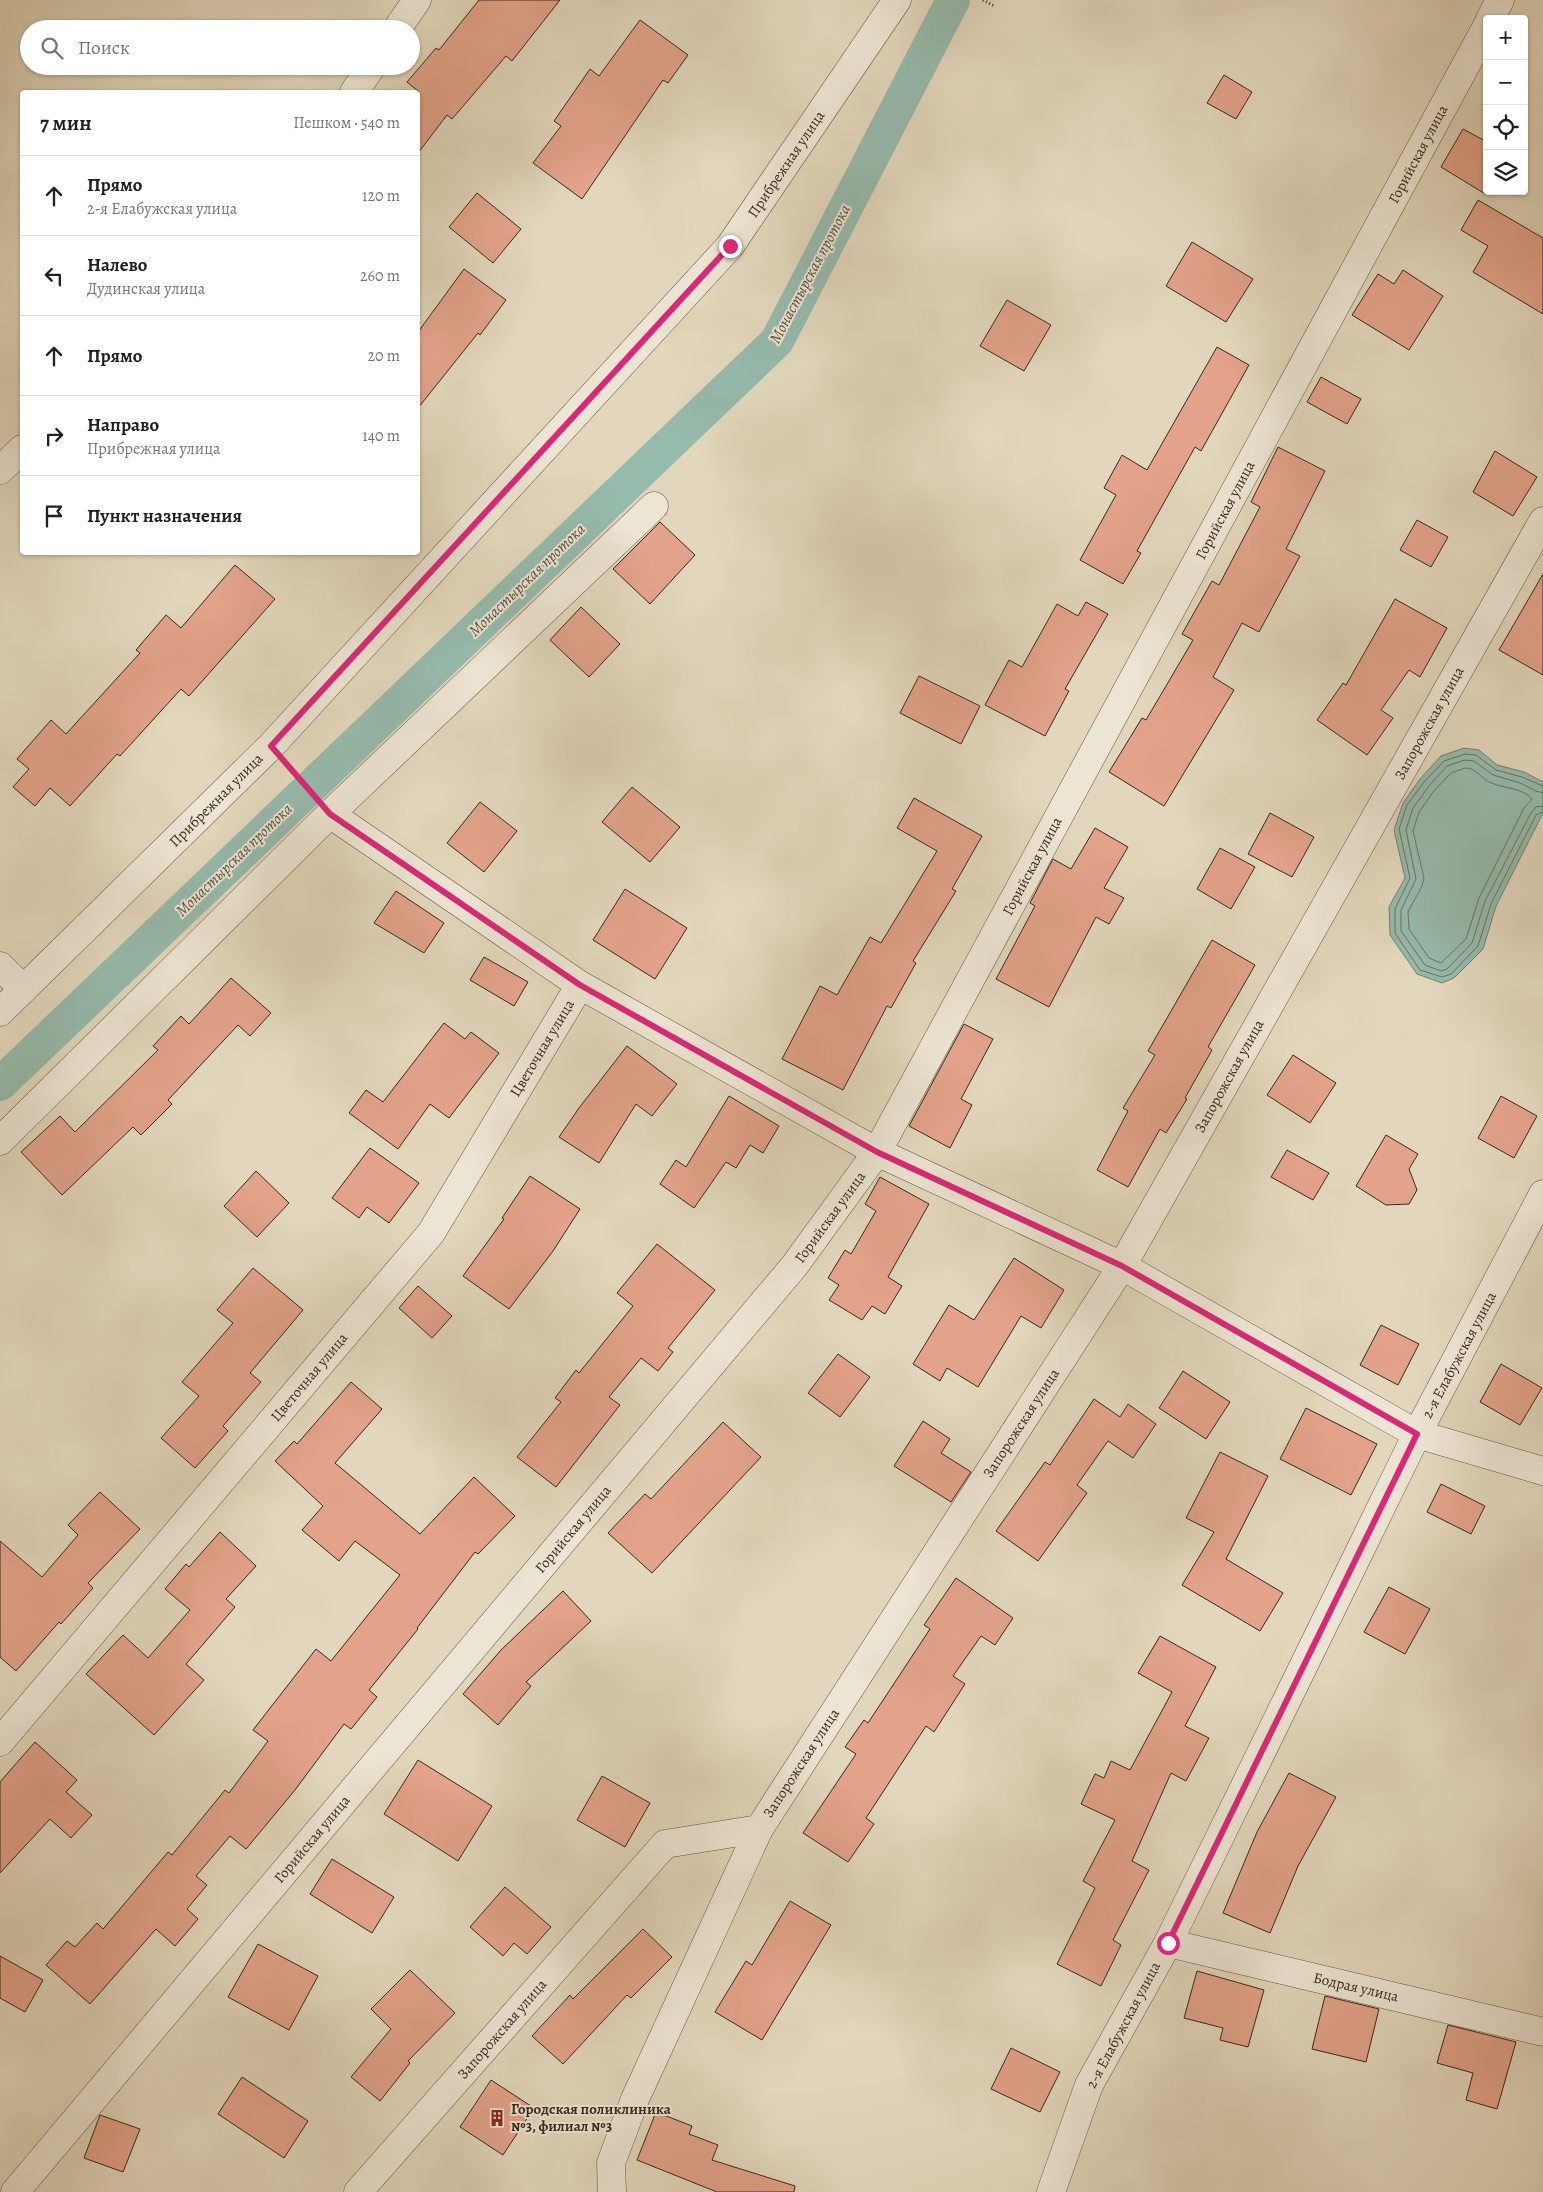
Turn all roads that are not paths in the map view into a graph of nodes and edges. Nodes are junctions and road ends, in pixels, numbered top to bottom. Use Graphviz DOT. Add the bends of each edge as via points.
graph roads {
  1 [pos="417,0"];
  2 [pos="897,0"];
  3 [pos="1500,0"];
  4 [pos="1492,15"];
  5 [pos="403,20"];
  6 [pos="1483,33"];
  7 [pos="366,75"];
  8 [pos="355,90"];
  9 [pos="20,451"];
  10 [pos="0,470"];
  11 [pos="654,506"];
  12 [pos="1543,521"];
  13 [pos="330,814"];
  14 [pos="0,966"];
  15 [pos="580,985"];
  16 [pos="23,990"];
  17 [pos="0,1012"];
  18 [pos="0,1141"];
  19 [pos="877,1152"];
  20 [pos="1543,1194"];
  21 [pos="1122,1266"];
  22 [pos="1417,1434"];
  23 [pos="1543,1471"];
  24 [pos="0,1742"];
  25 [pos="759,1829"];
  26 [pos="1168,1943"];
  27 [pos="1543,2032"];
  28 [pos="16,2192"];
  29 [pos="358,2192"];
  30 [pos="612,2192"];
  31 [pos="1051,2192"];
  1 -- 5 [label="street"];
  2 -- 16 [label="street, Прибрежная улица" via="730,246 271,746"];
  3 -- 4 [label="street"];
  6 -- 19 [label="street, Горийская улица"];
  7 -- 8 [label="street"];
  9 -- 10 [label="street"];
  11 -- 13 [label="street"];
  12 -- 21 [label="street, Запорожская улица"];
  13 -- 15 [label="street"];
  13 -- 18 [label="street"];
  14 -- 16 [label="street"];
  15 -- 19 [label="street"];
  15 -- 24 [label="street, Цветочная улица" via="432,1233"];
  16 -- 17 [label="street, Прибрежная улица"];
  19 -- 21 [label="street"];
  19 -- 28 [label="street, Горийская улица" via="795,1265"];
  20 -- 22 [label="street, 2-я Елабужская улица"];
  21 -- 22 [label="street"];
  21 -- 25 [label="street, Запорожская улица"];
  22 -- 23 [label="street"];
  22 -- 26 [label="street, 2-я Елабужская улица"];
  25 -- 29 [label="street, Запорожская улица" via="665,1844"];
  25 -- 30 [label="street" via="634,2099 611,2163"];
  26 -- 27 [label="street, Бодрая улица"];
  26 -- 31 [label="street, 2-я Елабужская улица" via="1089,2085"];
}
